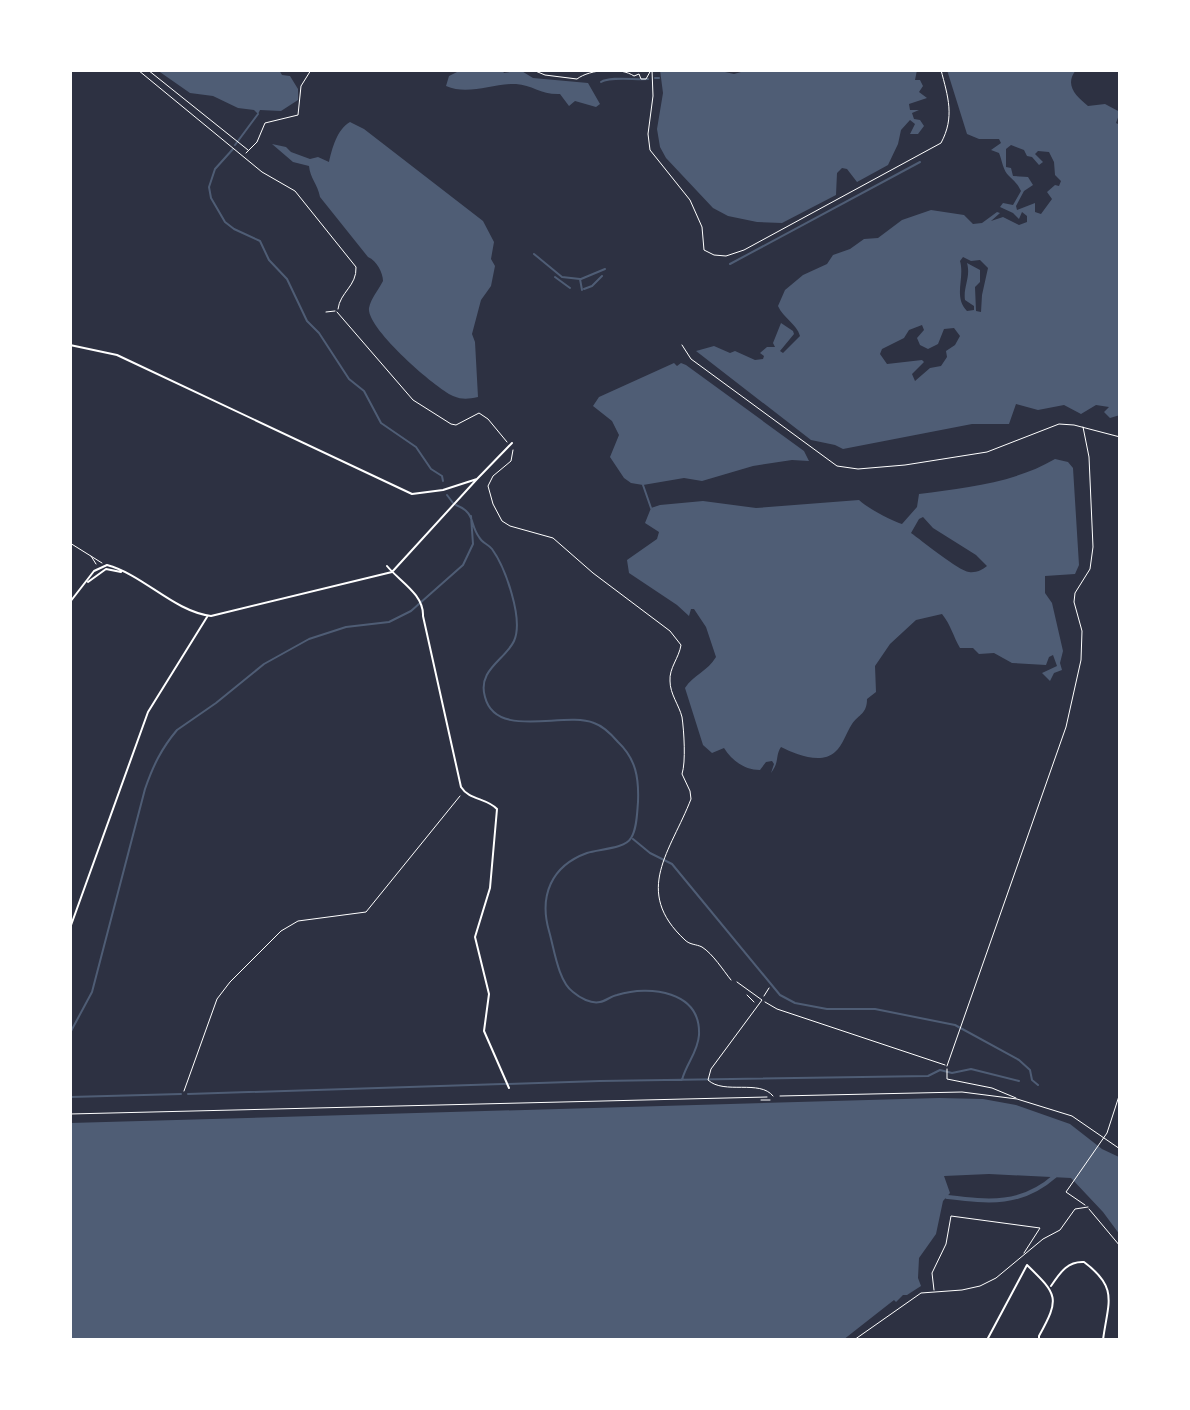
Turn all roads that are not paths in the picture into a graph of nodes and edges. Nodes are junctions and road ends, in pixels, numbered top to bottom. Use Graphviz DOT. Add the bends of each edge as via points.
graph roads {
  1 [pos="70,345"];
  2 [pos="511,444"];
  3 [pos="477,479"];
  4 [pos="387,566"];
  5 [pos="392,572"];
  6 [pos="126,574"];
  7 [pos="84,586"];
  8 [pos="70,602"];
  9 [pos="207,616"];
  10 [pos="70,928"];
  11 [pos="736,983"];
  12 [pos="509,1088"];
  13 [pos="773,1098"];
  14 [pos="1050,1287"];
  15 [pos="987,1340"];
  16 [pos="1039,1340"];
  17 [pos="1103,1340"];
  1 -- 3 [label="street" via="117,355 412,494"];
  2 -- 3 [label="street"];
  3 -- 5 [label="street"];
  4 -- 5 [label="street"];
  5 -- 9 [label="street"];
  5 -- 12 [label="street" via="423,606 464,791 497,809 490,888 475,937 489,994 484,1031"];
  6 -- 7 [label="street" via="106,569"];
  6 -- 7 [label="street" via="105,565"];
  6 -- 9 [label="street"];
  7 -- 8 [label="street"];
  9 -- 10 [label="street" via="148,712"];
  11 -- 13 [label="lane" via="762,1000 708,1079 716,1086 764,1090"];
  14 -- 15 [label="street" via="1027,1265"];
  14 -- 16 [label="street" via="1053,1310"];
  14 -- 17 [label="street" via="1074,1262 1084,1262 1096,1273 1109,1291"];
}
